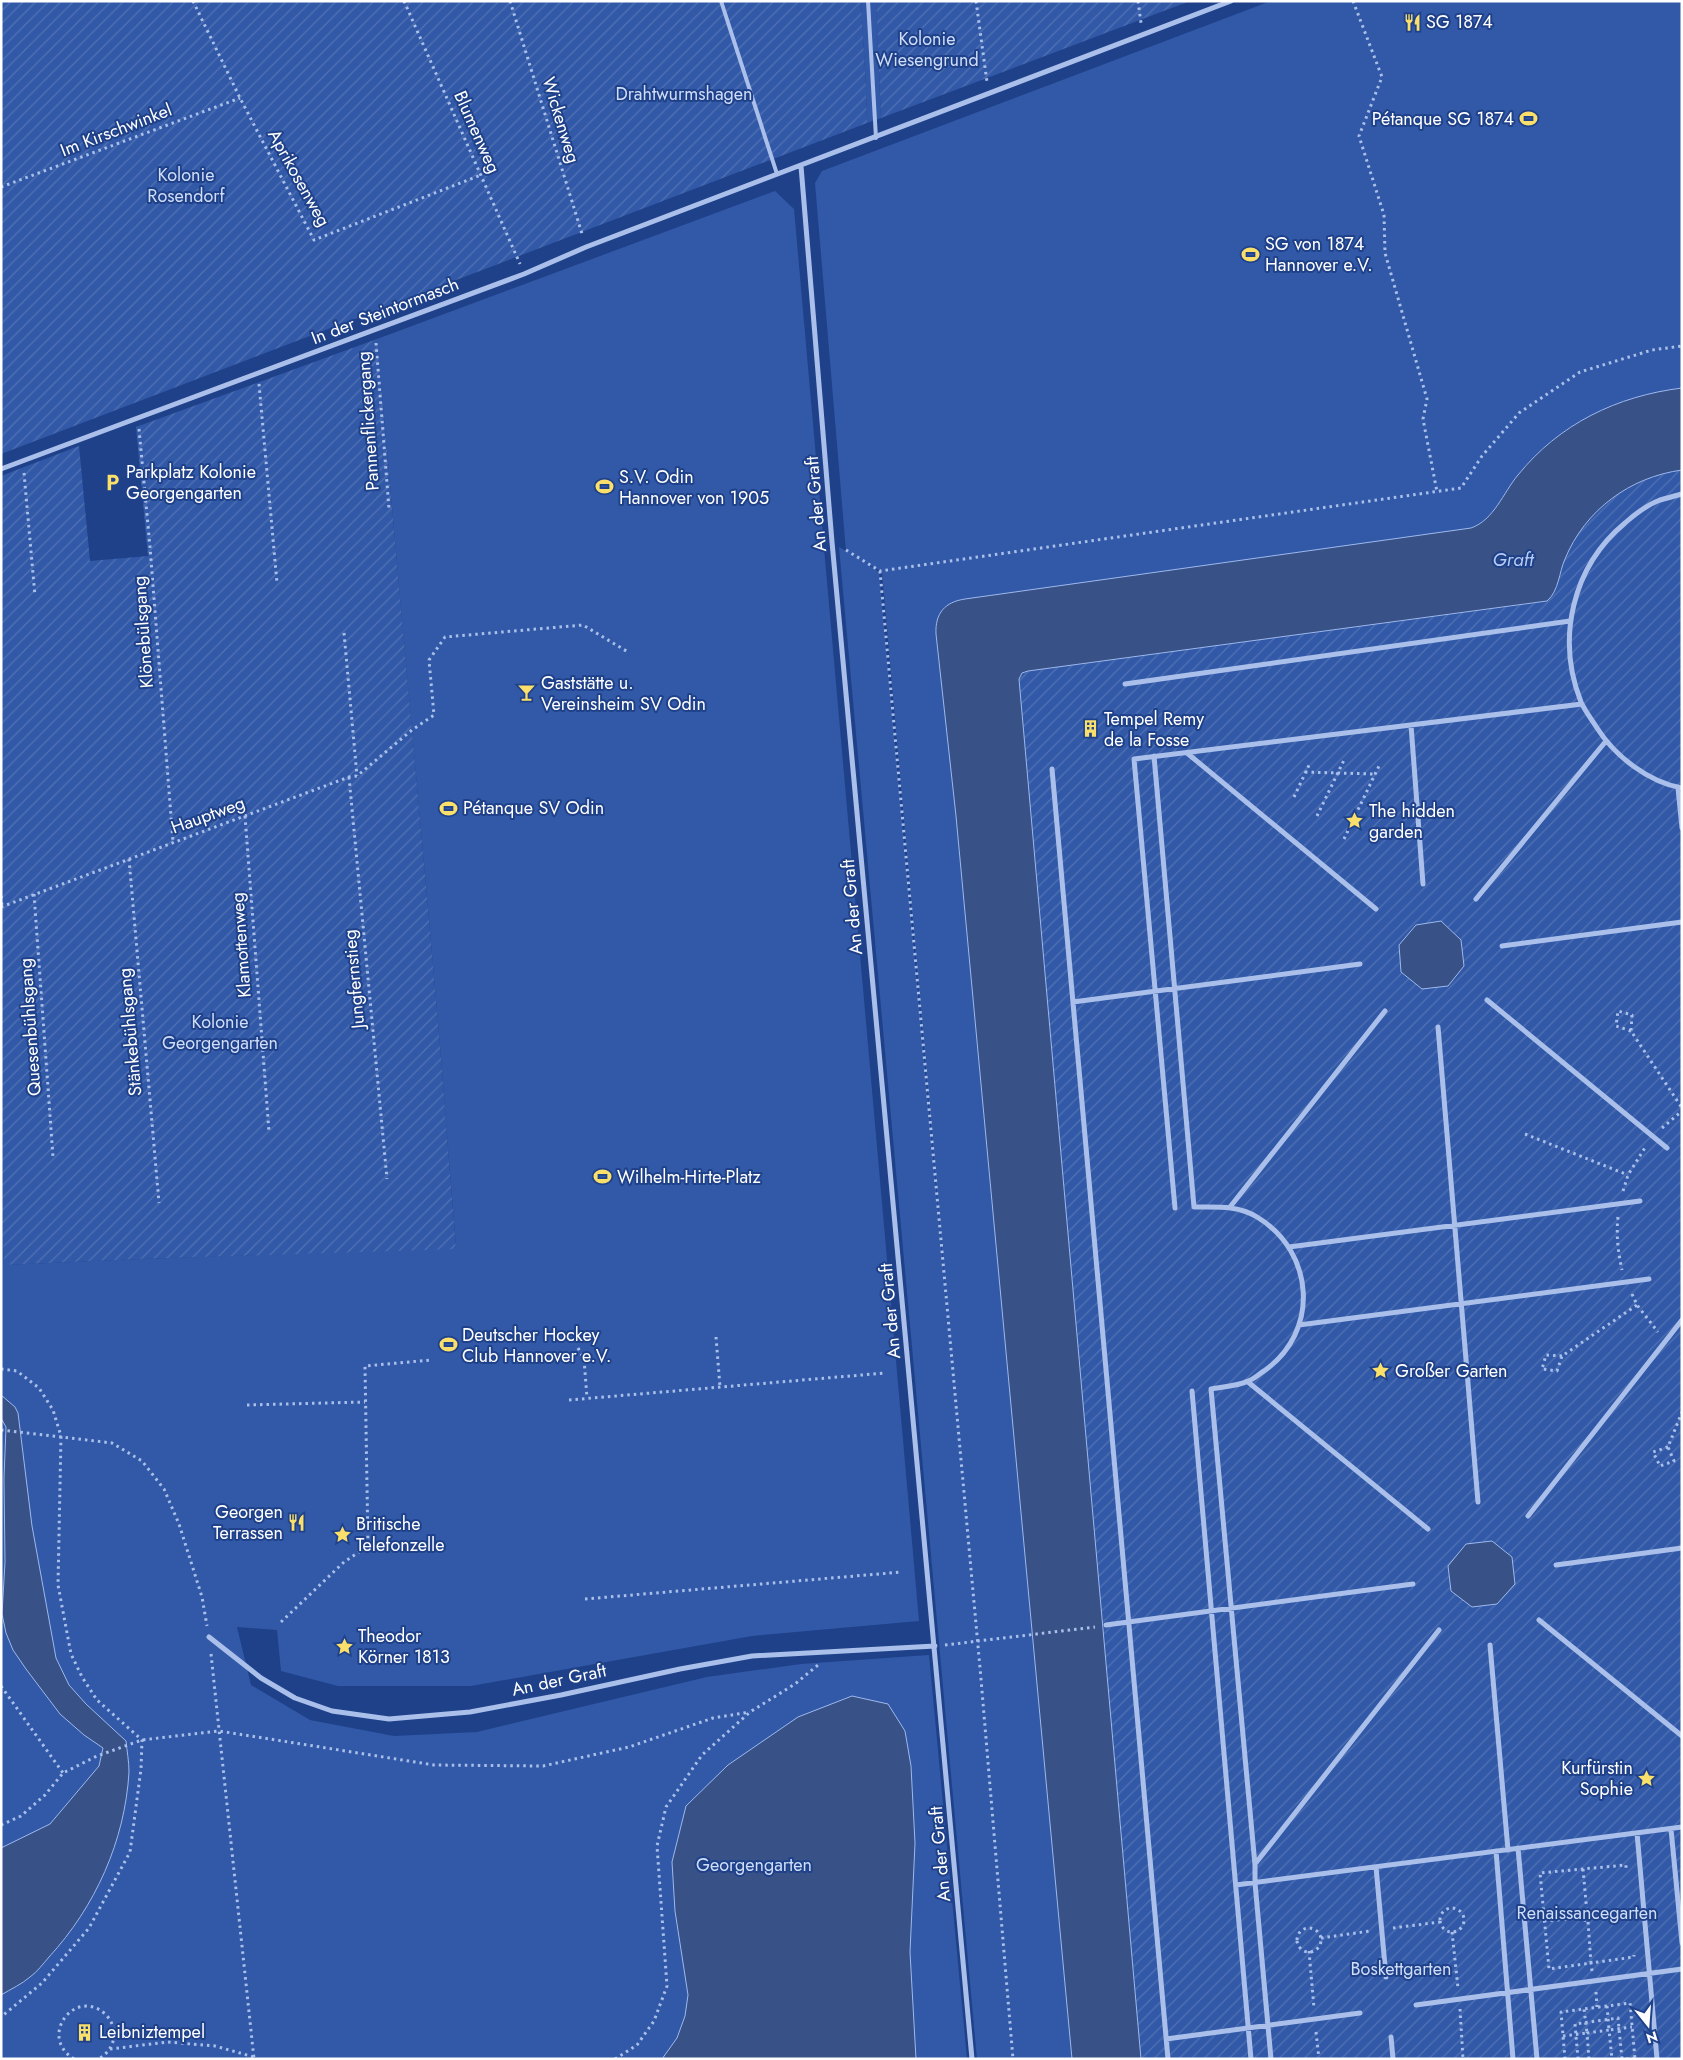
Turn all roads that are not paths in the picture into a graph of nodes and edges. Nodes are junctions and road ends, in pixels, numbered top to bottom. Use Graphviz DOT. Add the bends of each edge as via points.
graph roads {
  1 [pos="721,1"];
  2 [pos="868,1"];
  3 [pos="1231,1"];
  4 [pos="876,138"];
  5 [pos="801,166"];
  6 [pos="777,174"];
  7 [pos="1,469"];
  8 [pos="1682,494"];
  9 [pos="1570,621"];
  10 [pos="1125,684"];
  11 [pos="1582,704"];
  12 [pos="1411,724"];
  13 [pos="1606,741"];
  14 [pos="1186,753"];
  15 [pos="1154,756"];
  16 [pos="1052,769"];
  17 [pos="1680,788"];
  18 [pos="1682,828"];
  19 [pos="1423,884"];
  20 [pos="1476,900"];
  21 [pos="1376,909"];
  22 [pos="1682,922"];
  23 [pos="1502,946"];
  24 [pos="1360,964"];
  25 [pos="1175,988"];
  26 [pos="1156,991"];
  27 [pos="1488,1000"];
  28 [pos="1073,1002"];
  29 [pos="1385,1011"];
  30 [pos="1438,1027"];
  31 [pos="1667,1148"];
  32 [pos="1640,1201"];
  33 [pos="1230,1207"];
  34 [pos="1175,1208"];
  35 [pos="1454,1225"];
  36 [pos="1289,1247"];
  37 [pos="1649,1279"];
  38 [pos="1461,1304"];
  39 [pos="1682,1320"];
  40 [pos="1299,1325"];
  41 [pos="1248,1382"];
  42 [pos="1192,1391"];
  43 [pos="1478,1502"];
  44 [pos="1528,1516"];
  45 [pos="1428,1529"];
  46 [pos="1682,1548"];
  47 [pos="1556,1565"];
  48 [pos="1413,1584"];
  49 [pos="1230,1609"];
  50 [pos="1212,1611"];
  51 [pos="1540,1620"];
  52 [pos="1129,1622"];
  53 [pos="1106,1626"];
  54 [pos="1439,1630"];
  55 [pos="210,1637"];
  56 [pos="1490,1645"];
  57 [pos="935,1646"];
  58 [pos="1682,1736"];
  59 [pos="1682,1827"];
  60 [pos="1671,1829"];
  61 [pos="1638,1833"];
  62 [pos="1518,1848"];
  63 [pos="1508,1850"];
  64 [pos="1496,1851"];
  65 [pos="1255,1865"];
  66 [pos="1376,1867"];
  67 [pos="1255,1883"];
  68 [pos="1236,1885"];
  69 [pos="1682,1943"];
  70 [pos="1682,1969"];
  71 [pos="1650,1974"];
  72 [pos="1386,1977"];
  73 [pos="1531,1990"];
  74 [pos="1508,1993"];
  75 [pos="1416,2005"];
  76 [pos="1360,2013"];
  77 [pos="1268,2025"];
  78 [pos="1249,2028"];
  79 [pos="1391,2037"];
  80 [pos="1166,2039"];
  81 [pos="972,2059"];
  82 [pos="1168,2059"];
  83 [pos="1251,2059"];
  84 [pos="1271,2059"];
  85 [pos="1393,2059"];
  86 [pos="1513,2059"];
  87 [pos="1537,2059"];
  88 [pos="1657,2059"];
  1 -- 6 [label="lane"];
  2 -- 4 [label="lane"];
  3 -- 4 [label="street, In der Steintormasch"];
  4 -- 5 [label="street, In der Steintormasch"];
  5 -- 6 [label="street, In der Steintormasch"];
  5 -- 57 [label="street, An der Graft" via="832,542"];
  6 -- 7 [label="street, In der Steintormasch" via="524,274"];
  8 -- 9 [label="street" via="1660,500 1612,534 1594,557 1579,585"];
  9 -- 10 [label="street"];
  9 -- 11 [label="street" via="1571,667"];
  11 -- 12 [label="street"];
  11 -- 13 [label="street"];
  12 -- 14 [label="street"];
  12 -- 19 [label="street"];
  13 -- 17 [label="street" via="1625,760 1648,775"];
  13 -- 20 [label="street"];
  14 -- 15 [label="street"];
  14 -- 21 [label="street"];
  15 -- 25 [label="street"];
  15 -- 26 [label="street" via="1134,759"];
  16 -- 28 [label="street"];
  17 -- 18 [label="street"];
  22 -- 23 [label="street"];
  24 -- 25 [label="street"];
  25 -- 26 [label="street"];
  25 -- 33 [label="street" via="1194,1207"];
  26 -- 28 [label="street"];
  26 -- 34 [label="street"];
  27 -- 31 [label="street"];
  28 -- 52 [label="street"];
  29 -- 33 [label="street"];
  30 -- 35 [label="street"];
  32 -- 35 [label="street"];
  33 -- 36 [label="street" via="1256,1216 1275,1230"];
  35 -- 36 [label="street"];
  35 -- 38 [label="street"];
  36 -- 40 [label="street" via="1303,1283"];
  37 -- 38 [label="street"];
  38 -- 40 [label="street"];
  38 -- 43 [label="street"];
  39 -- 44 [label="street"];
  40 -- 41 [label="street" via="1292,1342 1278,1361"];
  41 -- 45 [label="street"];
  41 -- 49 [label="street" via="1211,1389"];
  42 -- 50 [label="street"];
  46 -- 47 [label="street"];
  48 -- 49 [label="street"];
  49 -- 50 [label="street"];
  49 -- 65 [label="street"];
  50 -- 52 [label="street"];
  50 -- 68 [label="street"];
  51 -- 58 [label="street"];
  52 -- 53 [label="street"];
  52 -- 80 [label="street"];
  54 -- 65 [label="street"];
  55 -- 57 [label="street, An der Graft" via="261,1678 294,1698 332,1711 389,1719 470,1712 752,1656"];
  56 -- 63 [label="street"];
  57 -- 81 [label="street, An der Graft"];
  59 -- 60 [label="street"];
  60 -- 61 [label="street"];
  60 -- 69 [label="street"];
  61 -- 62 [label="street"];
  61 -- 71 [label="street"];
  62 -- 63 [label="street"];
  62 -- 73 [label="street"];
  63 -- 64 [label="street"];
  64 -- 66 [label="street"];
  64 -- 74 [label="street"];
  65 -- 67 [label="street"];
  66 -- 67 [label="street"];
  66 -- 72 [label="street"];
  67 -- 68 [label="street"];
  67 -- 77 [label="street"];
  68 -- 78 [label="street"];
  70 -- 71 [label="street"];
  71 -- 73 [label="street"];
  71 -- 88 [label="street"];
  73 -- 74 [label="street"];
  73 -- 87 [label="street"];
  74 -- 75 [label="street"];
  74 -- 86 [label="street"];
  76 -- 77 [label="street"];
  77 -- 78 [label="street"];
  77 -- 84 [label="street"];
  78 -- 80 [label="street"];
  78 -- 83 [label="street"];
  79 -- 85 [label="street"];
  80 -- 82 [label="street"];
}
